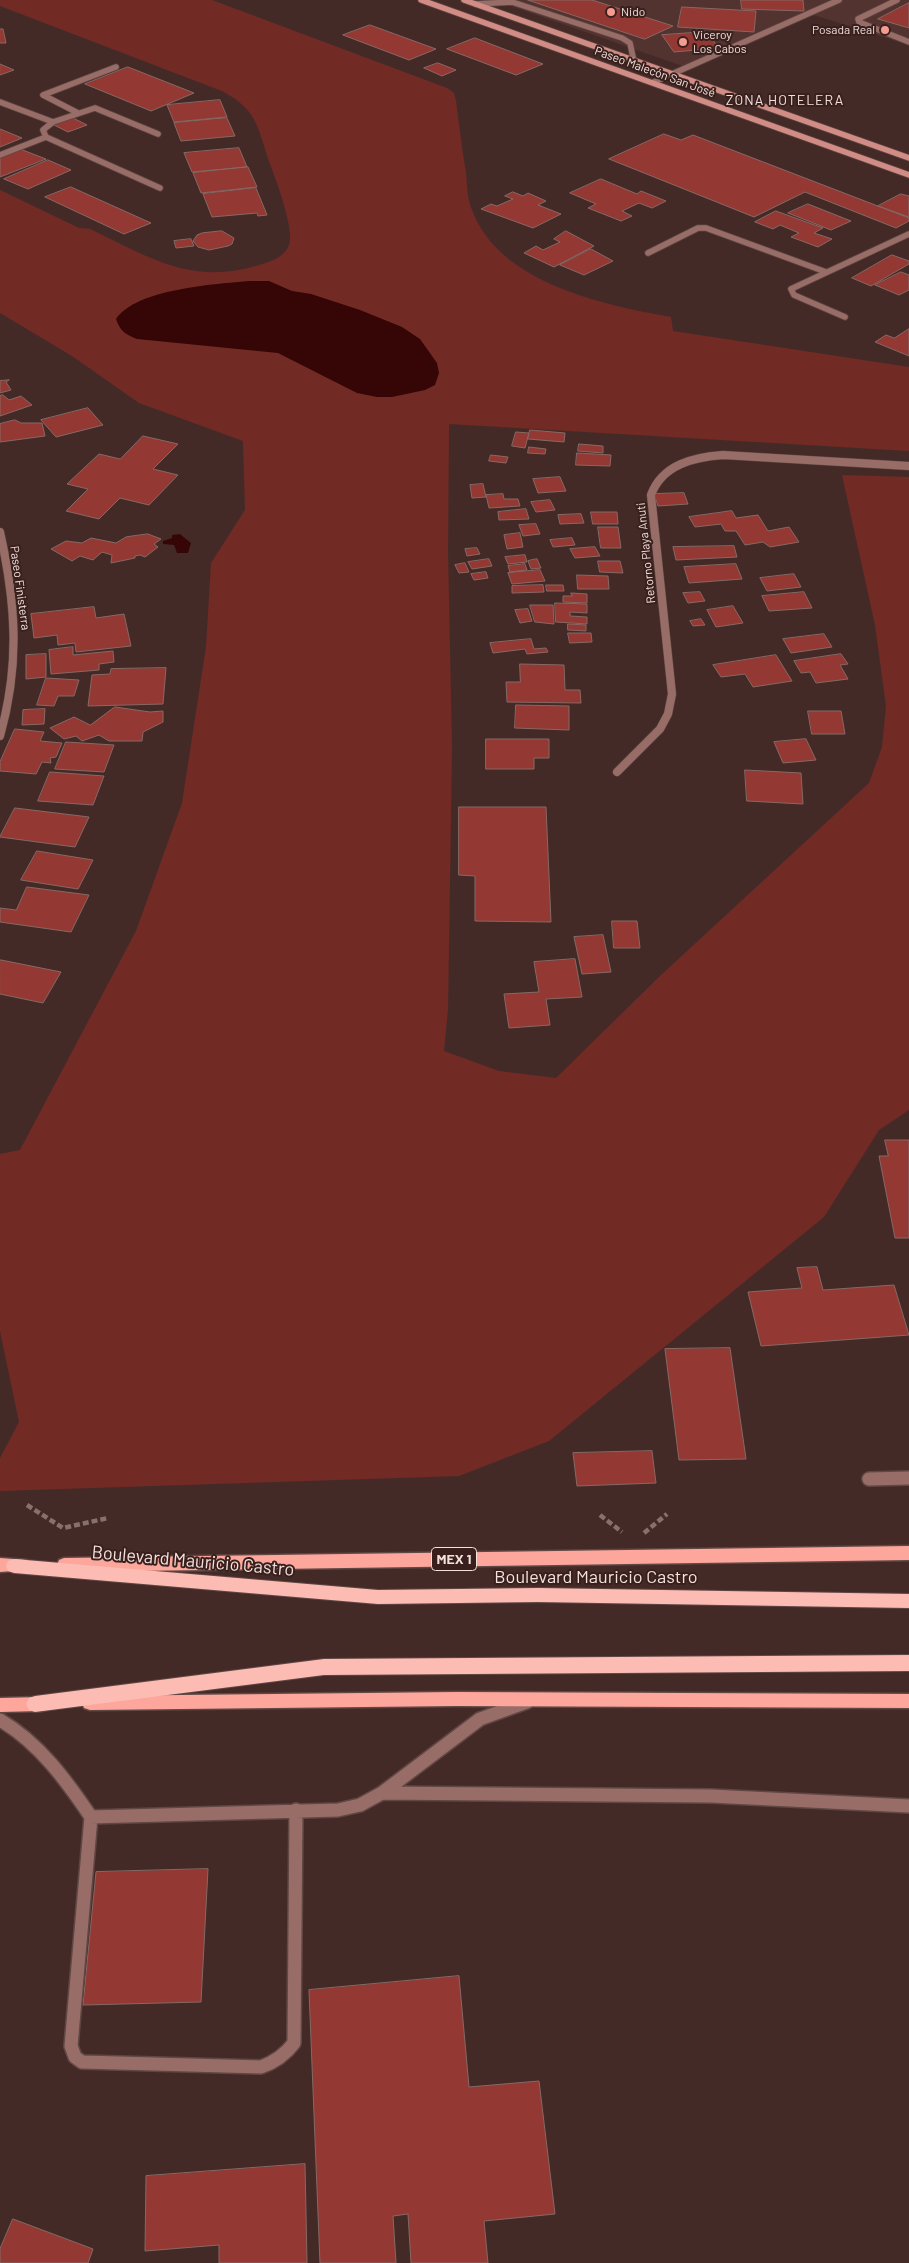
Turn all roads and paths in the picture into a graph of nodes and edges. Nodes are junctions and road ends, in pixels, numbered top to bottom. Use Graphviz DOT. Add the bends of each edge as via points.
graph roads {
  1 [pos="421,0"];
  2 [pos="464,0"];
  3 [pos="839,0"];
  4 [pos="897,0"];
  5 [pos="476,4"];
  6 [pos="909,42"];
  7 [pos="634,62"];
  8 [pos="116,67"];
  9 [pos="670,75"];
  10 [pos="654,82"];
  11 [pos="708,88"];
  12 [pos="692,96"];
  13 [pos="0,102"];
  14 [pos="78,113"];
  15 [pos="53,122"];
  16 [pos="158,134"];
  17 [pos="46,137"];
  18 [pos="0,155"];
  19 [pos="909,158"];
  20 [pos="909,175"];
  21 [pos="160,188"];
  22 [pos="909,234"];
  23 [pos="648,253"];
  24 [pos="826,272"];
  25 [pos="845,318"];
  26 [pos="909,466"];
  27 [pos="0,532"];
  28 [pos="0,736"];
  29 [pos="617,772"];
  30 [pos="869,1478"];
  31 [pos="909,1478"];
  32 [pos="27,1505"];
  33 [pos="667,1514"];
  34 [pos="600,1515"];
  35 [pos="108,1518"];
  36 [pos="627,1536"];
  37 [pos="640,1536"];
  38 [pos="909,1553"];
  39 [pos="7,1565"];
  40 [pos="909,1601"];
  41 [pos="909,1663"];
  42 [pos="535,1700"];
  43 [pos="909,1701"];
  44 [pos="35,1704"];
  45 [pos="0,1705"];
  46 [pos="0,1720"];
  47 [pos="382,1793"];
  48 [pos="909,1806"];
  49 [pos="296,1810"];
  50 [pos="90,1817"];
  1 -- 10 [label="main road, Paseo Malecón San José"];
  2 -- 5 [label="main road, Paseo Malecón San José"];
  3 -- 9 [label="street"];
  4 -- 6 [label="street" via="858,19"];
  5 -- 7 [label="main road, Paseo Malecón San José"];
  5 -- 7 [label="street" via="512,2 622,38 630,43"];
  7 -- 9 [label="main road, Paseo Malecón San José"];
  8 -- 14 [label="street" via="43,95"];
  9 -- 10 [label="street"];
  9 -- 11 [label="main road, Paseo Malecón San José"];
  10 -- 12 [label="main road, Paseo Malecón San José"];
  11 -- 12 [label="main road"];
  11 -- 19 [label="main road, Paseo Malecón San José"];
  12 -- 20 [label="main road, Paseo Malecón San José"];
  13 -- 15 [label="street"];
  14 -- 15 [label="street"];
  14 -- 16 [label="street" via="99,109"];
  15 -- 17 [label="street" via="43,130"];
  17 -- 18 [label="street"];
  17 -- 21 [label="street"];
  22 -- 24 [label="street"];
  23 -- 24 [label="street" via="698,228 706,228"];
  24 -- 25 [label="street" via="790,291"];
  26 -- 29 [label="street, Retorno Playa Anuti" via="723,455 692,460 672,469 656,482 651,495 672,694 668,714 660,729"];
  27 -- 28 [label="street, Paseo Finisterra" via="8,565 16,632 12,695"];
  30 -- 31 [label="street"];
  32 -- 35 [label="path" via="63,1528"];
  33 -- 37 [label="path"];
  34 -- 36 [label="path"];
  38 -- 39 [label="main road, Boulevard Mauricio Castro / MEX 1"];
  39 -- 40 [label="highway, Boulevard Mauricio Castro" via="378,1597 538,1595"];
  41 -- 44 [label="highway" via="324,1667"];
  42 -- 43 [label="main road"];
  42 -- 44 [label="main road"];
  42 -- 47 [label="street" via="480,1719"];
  44 -- 45 [label="main road"];
  46 -- 50 [label="street" via="24,1735 37,1749 80,1800"];
  47 -- 48 [label="street" via="582,1794"];
  47 -- 49 [label="street" via="360,1805 338,1810"];
  49 -- 50 [label="street"];
  49 -- 50 [label="street" via="294,2043 287,2054 260,2067 90,2063 75,2057 71,2046"];
}
